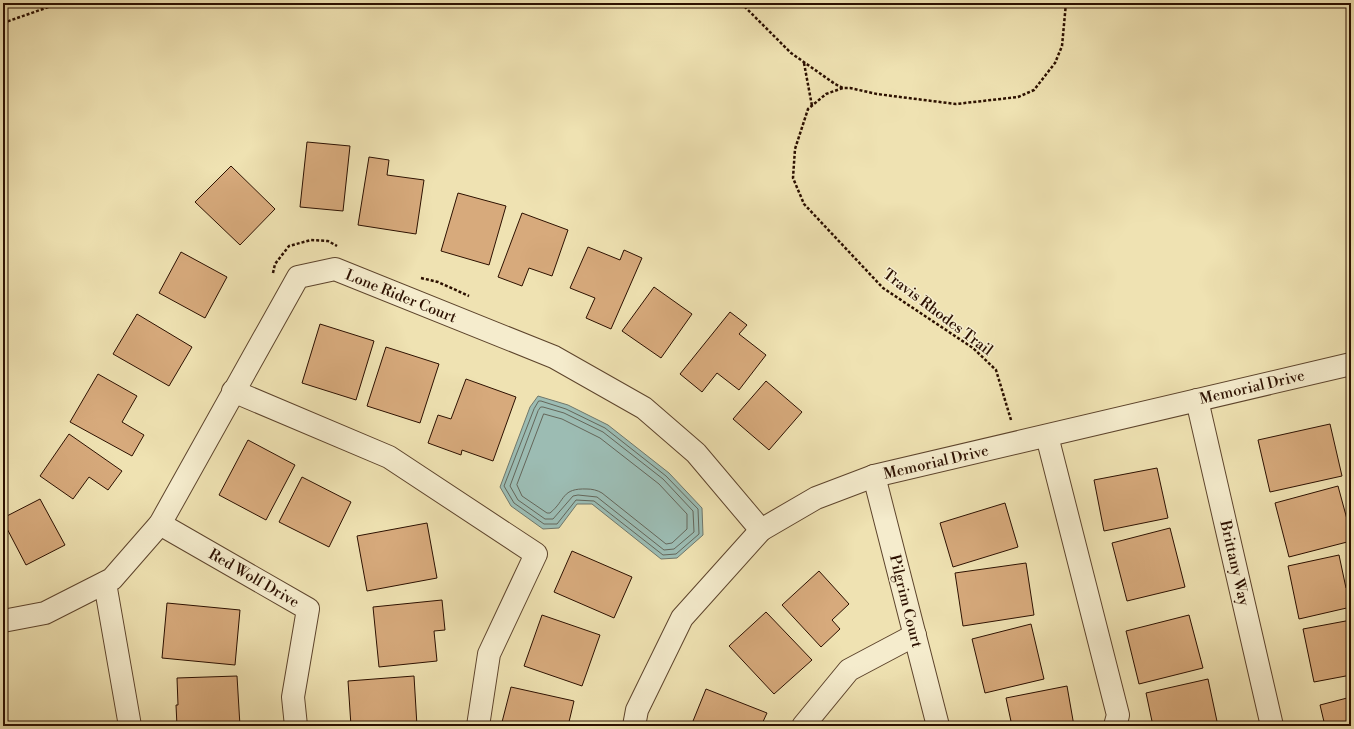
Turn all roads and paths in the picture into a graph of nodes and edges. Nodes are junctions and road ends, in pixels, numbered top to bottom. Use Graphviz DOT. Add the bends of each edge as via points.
graph roads {
  1 [pos="60,3"];
  2 [pos="741,3"];
  3 [pos="1066,3"];
  4 [pos="3,23"];
  5 [pos="804,62"];
  6 [pos="843,88"];
  7 [pos="812,106"];
  8 [pos="340,248"];
  9 [pos="416,276"];
  10 [pos="272,279"];
  11 [pos="473,298"];
  12 [pos="1351,364"];
  13 [pos="233,391"];
  14 [pos="1197,400"];
  15 [pos="1004,421"];
  16 [pos="1047,436"];
  17 [pos="874,476"];
  18 [pos="160,524"];
  19 [pos="761,530"];
  20 [pos="105,583"];
  21 [pos="3,621"];
  22 [pos="915,635"];
  23 [pos="130,726"];
  24 [pos="296,726"];
  25 [pos="478,726"];
  26 [pos="634,726"];
  27 [pos="803,726"];
  28 [pos="938,726"];
  29 [pos="1115,726"];
  30 [pos="1272,726"];
  1 -- 4 [label="path"];
  2 -- 5 [label="path, Travis Rhodes Trail" via="791,53"];
  3 -- 6 [label="path, Travis Rhodes Trail" via="1062,46 1055,63 1034,90 1018,97 956,104"];
  5 -- 6 [label="path, Travis Rhodes Trail"];
  5 -- 7 [label="path"];
  6 -- 7 [label="path, Travis Rhodes Trail" via="826,94"];
  7 -- 15 [label="path, Travis Rhodes Trail" via="808,108 795,149 794,178 804,204 883,288 973,348 996,370 1011,420"];
  8 -- 10 [label="path" via="328,241 310,240 289,246 275,264"];
  9 -- 11 [label="path" via="438,282"];
  12 -- 14 [label="street, Memorial Drive"];
  13 -- 18 [label="street, Lone Rider Court"];
  13 -- 19 [label="street, Lone Rider Court" via="298,277 335,269 554,357 644,408 696,453"];
  13 -- 25 [label="street" via="389,457 536,554 489,654"];
  14 -- 16 [label="street, Memorial Drive"];
  14 -- 30 [label="street, Brittany Way"];
  16 -- 17 [label="street, Memorial Drive"];
  16 -- 29 [label="street" via="1118,715"];
  17 -- 19 [label="street, Memorial Drive" via="816,498"];
  17 -- 22 [label="street, Pilgrim Court"];
  18 -- 20 [label="street, Lone Rider Court" via="112,579"];
  18 -- 24 [label="street, Red Wolf Drive" via="308,609 293,697"];
  19 -- 26 [label="street, Memorial Drive" via="682,618 637,710"];
  20 -- 21 [label="street, Lone Rider Court" via="45,613"];
  20 -- 23 [label="street"];
  22 -- 27 [label="street" via="849,670"];
  22 -- 28 [label="street, Pilgrim Court"];
}
